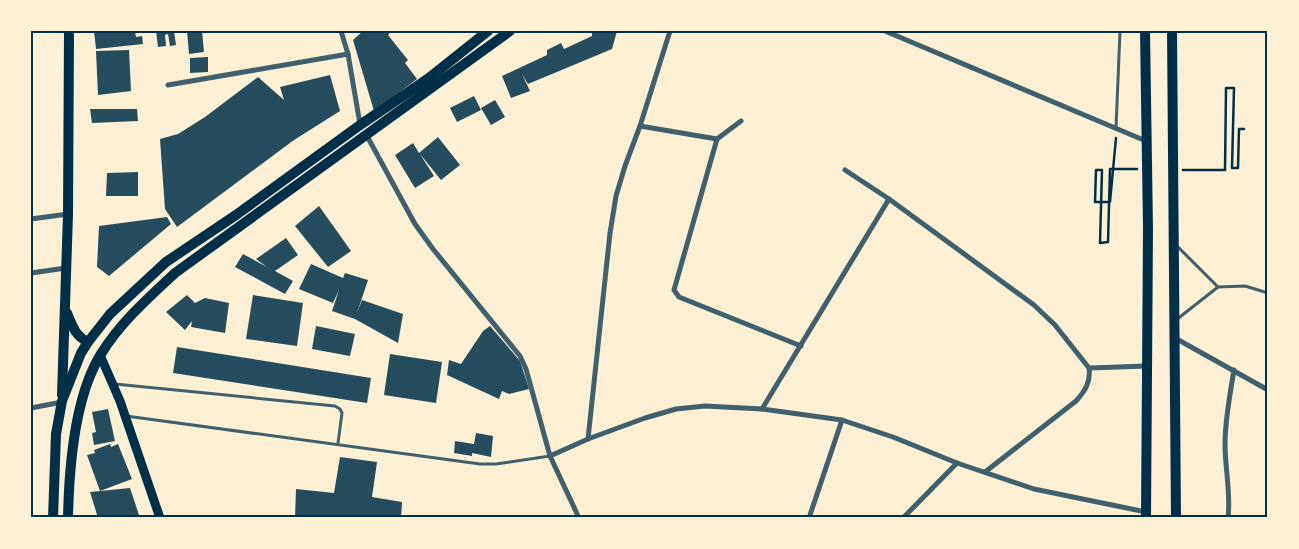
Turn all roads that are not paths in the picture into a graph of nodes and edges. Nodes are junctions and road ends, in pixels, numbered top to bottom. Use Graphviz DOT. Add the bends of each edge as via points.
graph roads {
  1 [pos="69,31"];
  2 [pos="342,31"];
  3 [pos="488,31"];
  4 [pos="510,31"];
  5 [pos="670,31"];
  6 [pos="885,31"];
  7 [pos="1120,31"];
  8 [pos="1145,31"];
  9 [pos="1172,31"];
  10 [pos="348,54"];
  11 [pos="168,85"];
  12 [pos="741,121"];
  13 [pos="360,125"];
  14 [pos="640,126"];
  15 [pos="1116,129"];
  16 [pos="367,136"];
  17 [pos="716,140"];
  18 [pos="1146,142"];
  19 [pos="845,170"];
  20 [pos="889,199"];
  21 [pos="68,214"];
  22 [pos="31,219"];
  23 [pos="1174,242"];
  24 [pos="66,268"];
  25 [pos="31,273"];
  26 [pos="1218,287"];
  27 [pos="1268,293"];
  28 [pos="66,309"];
  29 [pos="1174,321"];
  30 [pos="1174,338"];
  31 [pos="88,342"];
  32 [pos="801,346"];
  33 [pos="100,355"];
  34 [pos="1148,366"];
  35 [pos="1089,368"];
  36 [pos="1234,370"];
  37 [pos="112,383"];
  38 [pos="1268,390"];
  39 [pos="62,402"];
  40 [pos="31,408"];
  41 [pos="762,408"];
  42 [pos="125,416"];
  43 [pos="842,420"];
  44 [pos="588,439"];
  45 [pos="338,444"];
  46 [pos="550,456"];
  47 [pos="957,463"];
  48 [pos="986,472"];
  49 [pos="1146,515"];
  50 [pos="578,517"];
  51 [pos="54,518"];
  52 [pos="68,518"];
  53 [pos="160,518"];
  54 [pos="809,518"];
  55 [pos="904,518"];
  56 [pos="1176,518"];
  57 [pos="1228,518"];
  1 -- 21 [label="main road"];
  2 -- 10 [label="street"];
  3 -- 13 [label="main road" via="429,78"];
  4 -- 16 [label="main road"];
  5 -- 14 [label="street"];
  6 -- 15 [label="street"];
  7 -- 15 [label="lane"];
  8 -- 18 [label="main road"];
  9 -- 23 [label="main road"];
  10 -- 11 [label="street"];
  10 -- 13 [label="street"];
  12 -- 17 [label="street"];
  13 -- 31 [label="main road" via="166,262 110,314"];
  14 -- 17 [label="street"];
  14 -- 44 [label="street" via="615,205"];
  15 -- 18 [label="street"];
  16 -- 33 [label="main road" via="175,273 119,329"];
  16 -- 46 [label="street" via="415,224 520,356"];
  17 -- 32 [label="street" via="674,290 679,297"];
  18 -- 34 [label="main road"];
  19 -- 20 [label="street"];
  20 -- 32 [label="street"];
  20 -- 35 [label="street" via="1034,305"];
  21 -- 22 [label="street"];
  21 -- 24 [label="main road"];
  23 -- 26 [label="lane"];
  23 -- 29 [label="main road"];
  24 -- 25 [label="street"];
  24 -- 28 [label="main road"];
  26 -- 27 [label="lane" via="1245,286"];
  26 -- 29 [label="lane"];
  28 -- 31 [label="main road" via="75,332"];
  28 -- 39 [label="main road"];
  29 -- 30 [label="main road"];
  30 -- 36 [label="street"];
  30 -- 56 [label="main road"];
  31 -- 39 [label="main road"];
  32 -- 41 [label="street"];
  33 -- 37 [label="main road"];
  33 -- 52 [label="main road" via="88,379 71,453"];
  34 -- 35 [label="street"];
  34 -- 49 [label="main road"];
  35 -- 48 [label="street" via="1090,378 1076,401"];
  36 -- 38 [label="street"];
  36 -- 57 [label="street" via="1225,444 1230,505"];
  37 -- 42 [label="main road"];
  37 -- 45 [label="lane" via="335,406 342,413"];
  39 -- 40 [label="street"];
  39 -- 51 [label="main road" via="55,444"];
  41 -- 43 [label="street"];
  41 -- 44 [label="street" via="705,406 676,409"];
  42 -- 45 [label="lane"];
  42 -- 53 [label="main road"];
  43 -- 47 [label="street"];
  43 -- 54 [label="street"];
  44 -- 46 [label="street"];
  45 -- 46 [label="lane" via="480,464"];
  46 -- 50 [label="street"];
  47 -- 48 [label="street"];
  47 -- 55 [label="street"];
  48 -- 49 [label="street" via="1034,489"];
}
